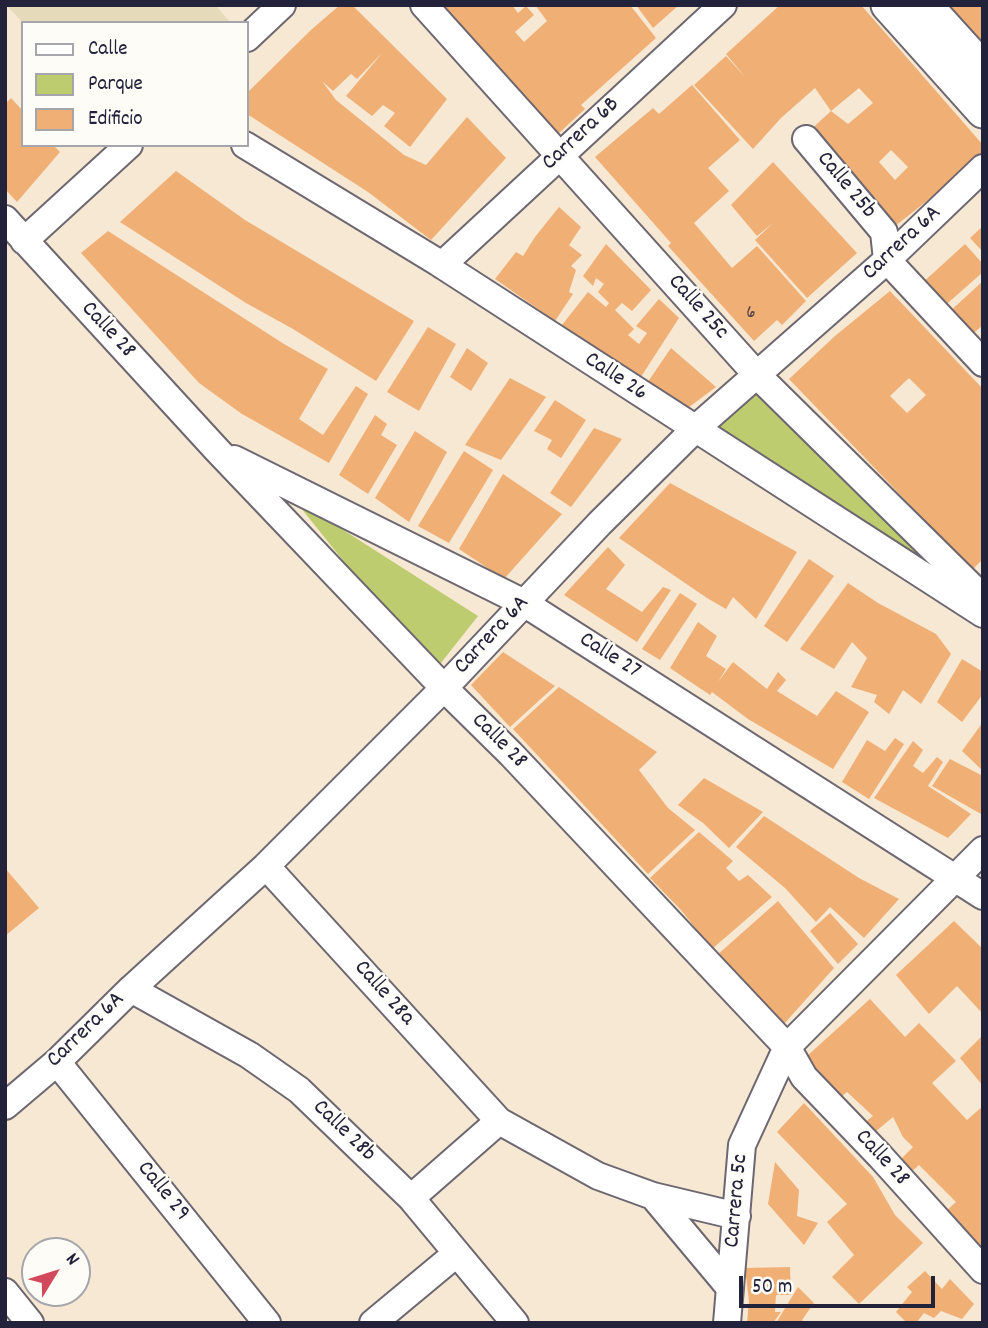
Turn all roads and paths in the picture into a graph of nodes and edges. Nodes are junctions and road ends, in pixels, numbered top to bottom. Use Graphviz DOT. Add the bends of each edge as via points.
graph roads {
  1 [pos="282,5"];
  2 [pos="424,5"];
  3 [pos="723,5"];
  4 [pos="888,5"];
  5 [pos="925,5"];
  6 [pos="248,37"];
  7 [pos="983,69"];
  8 [pos="983,111"];
  9 [pos="806,139"];
  10 [pos="127,147"];
  11 [pos="248,147"];
  12 [pos="559,156"];
  13 [pos="983,168"];
  14 [pos="5,219"];
  15 [pos="24,241"];
  16 [pos="887,260"];
  17 [pos="442,265"];
  18 [pos="983,363"];
  19 [pos="757,375"];
  20 [pos="694,430"];
  21 [pos="217,450"];
  22 [pos="524,603"];
  23 [pos="981,606"];
  24 [pos="444,688"];
  25 [pos="983,850"];
  26 [pos="267,866"];
  27 [pos="955,877"];
  28 [pos="983,896"];
  29 [pos="131,989"];
  30 [pos="787,1047"];
  31 [pos="57,1062"];
  32 [pos="5,1105"];
  33 [pos="499,1122"];
  34 [pos="653,1196"];
  35 [pos="411,1198"];
  36 [pos="737,1216"];
  37 [pos="456,1254"];
  38 [pos="983,1270"];
  39 [pos="730,1288"];
  40 [pos="5,1293"];
  41 [pos="30,1323"];
  42 [pos="267,1323"];
  43 [pos="373,1323"];
  44 [pos="515,1323"];
  45 [pos="727,1323"];
  1 -- 6 [label="street"];
  2 -- 12 [label="street, Calle 25c"];
  3 -- 12 [label="street, Carrera 6B"];
  4 -- 8 [label="street"];
  5 -- 7 [label="street"];
  9 -- 16 [label="street, Calle 25b" via="884,232"];
  10 -- 15 [label="street"];
  11 -- 17 [label="street, Calle 26"];
  12 -- 17 [label="street, Carrera 6B"];
  12 -- 19 [label="street, Calle 25c"];
  13 -- 16 [label="street, Carrera 6A"];
  14 -- 15 [label="street, Calle 28"];
  15 -- 21 [label="street, Calle 28"];
  16 -- 18 [label="street"];
  16 -- 19 [label="street, Carrera 6A"];
  17 -- 20 [label="street, Calle 26"];
  19 -- 20 [label="street, Carrera 6A"];
  19 -- 23 [label="street, Calle 25c"];
  20 -- 22 [label="street, Carrera 6A"];
  20 -- 23 [label="street, Calle 26"];
  21 -- 22 [label="street, Calle 27"];
  21 -- 24 [label="street, Calle 28"];
  22 -- 24 [label="street, Carrera 6A"];
  22 -- 27 [label="street, Calle 27"];
  24 -- 26 [label="street, Carrera 6A"];
  24 -- 30 [label="street, Calle 28"];
  25 -- 27 [label="street, Carrera 5c"];
  26 -- 29 [label="street, Carrera 6A"];
  26 -- 33 [label="street, Calle 28a"];
  27 -- 28 [label="street, Calle 27"];
  27 -- 30 [label="street, Carrera 5c"];
  29 -- 31 [label="street, Carrera 6A"];
  29 -- 35 [label="street, Calle 28b" via="274,1071"];
  30 -- 36 [label="street, Carrera 5c" via="742,1145"];
  30 -- 38 [label="street, Calle 28" via="804,1077"];
  31 -- 32 [label="street, Carrera 6A"];
  31 -- 42 [label="street, Calle 29"];
  33 -- 34 [label="street, Calle 28a" via="598,1176"];
  33 -- 35 [label="street"];
  34 -- 36 [label="street, Calle 28a"];
  34 -- 39 [label="street"];
  35 -- 37 [label="street, Calle 28b"];
  36 -- 39 [label="street, Carrera 5c"];
  37 -- 43 [label="street"];
  37 -- 44 [label="street, Calle 28b"];
  39 -- 45 [label="street, Carrera 5c"];
  40 -- 41 [label="street"];
}
